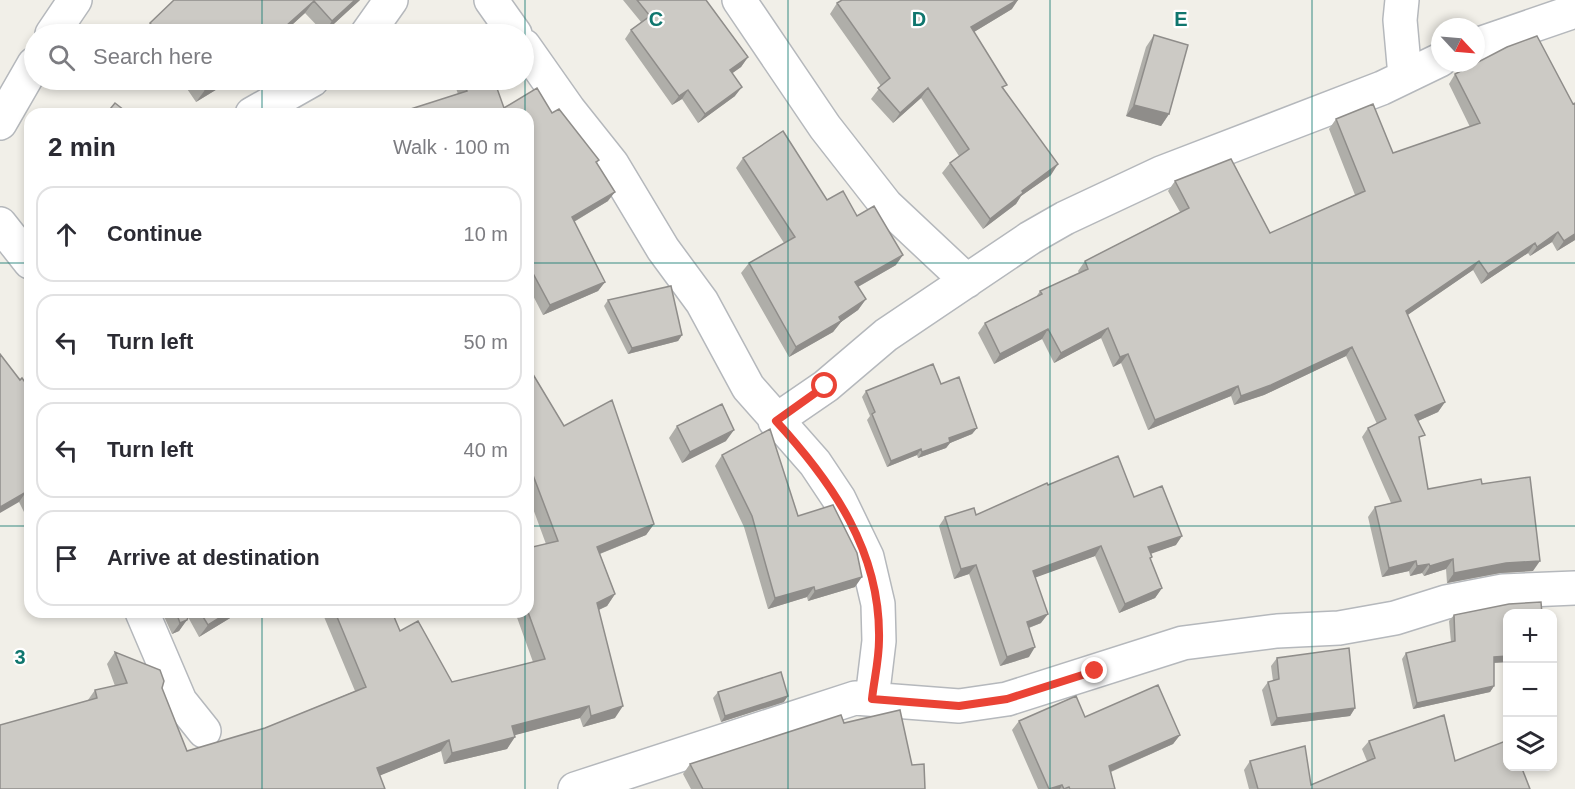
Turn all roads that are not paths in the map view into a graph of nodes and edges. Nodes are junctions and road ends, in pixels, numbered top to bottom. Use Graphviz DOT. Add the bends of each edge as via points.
graph roads {
  1 [pos="75,0"];
  2 [pos="391,0"];
  3 [pos="491,0"];
  4 [pos="739,0"];
  5 [pos="1402,0"];
  6 [pos="1575,11"];
  7 [pos="59,24"];
  8 [pos="375,24"];
  9 [pos="508,24"];
  10 [pos="1485,42"];
  11 [pos="534,61"];
  12 [pos="1431,64"];
  13 [pos="1405,76"];
  14 [pos="24,81"];
  15 [pos="294,90"];
  16 [pos="263,108"];
  17 [pos="0,123"];
  18 [pos="0,225"];
  19 [pos="24,255"];
  20 [pos="967,281"];
  21 [pos="776,421"];
  22 [pos="1575,588"];
  23 [pos="145,618"];
  24 [pos="872,699"];
  25 [pos="204,731"];
  26 [pos="633,781"];
  27 [pos="575,789"];
  1 -- 7 [label="street"];
  2 -- 8 [label="street"];
  3 -- 9 [label="street"];
  4 -- 20 [label="street" via="825,127 886,205"];
  5 -- 13 [label="street"];
  6 -- 10 [label="street"];
  11 -- 21 [label="street" via="612,164 663,249 702,303 748,387"];
  12 -- 13 [label="street"];
  13 -- 20 [label="street" via="1113,195 1030,238"];
  14 -- 17 [label="street"];
  15 -- 16 [label="street"];
  18 -- 19 [label="street"];
  20 -- 21 [label="street" via="886,335"];
  21 -- 24 [label="street" via="814,463 838,499 867,557 878,604 879,641"];
  22 -- 24 [label="street" via="1503,591 1339,628 1183,643 1007,699 959,706"];
  23 -- 25 [label="street" via="180,701"];
  24 -- 26 [label="street" via="855,698"];
  26 -- 27 [label="street"];
}
